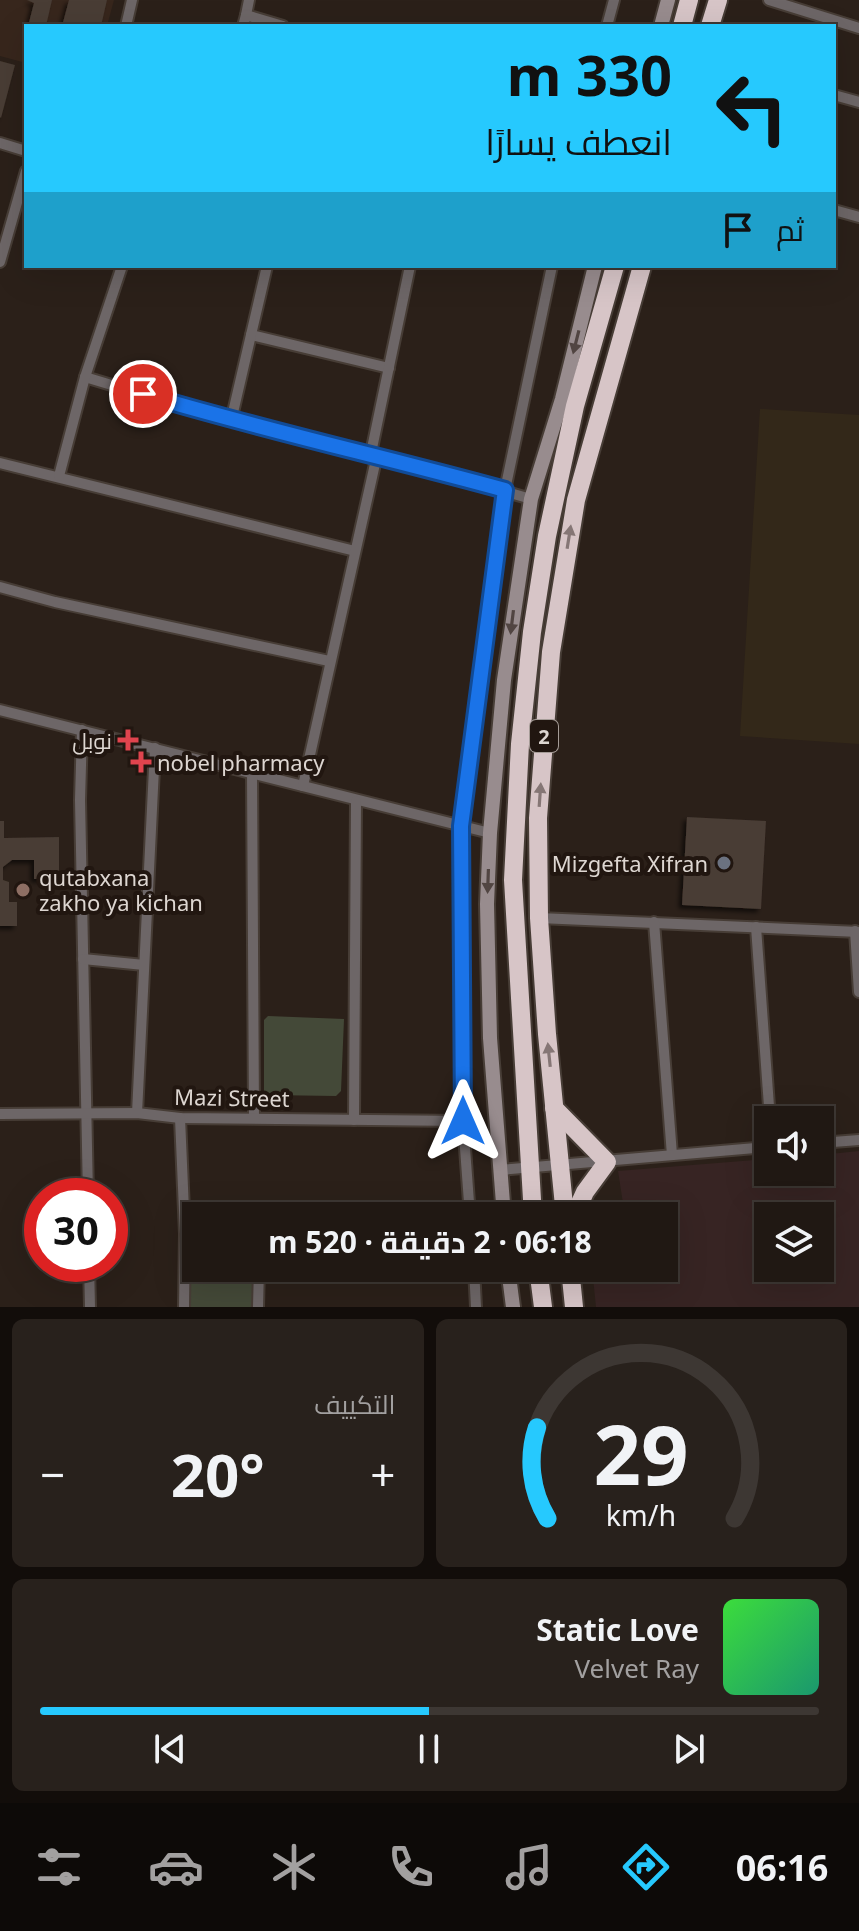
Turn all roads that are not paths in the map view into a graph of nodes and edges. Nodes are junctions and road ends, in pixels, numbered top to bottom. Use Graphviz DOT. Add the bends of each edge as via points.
graph roads {
  1 [pos="132,0"];
  2 [pos="249,0"];
  3 [pos="614,0"];
  4 [pos="668,0"];
  5 [pos="689,0"];
  6 [pos="718,0"];
  7 [pos="769,0"];
  8 [pos="244,20"];
  9 [pos="126,24"];
  10 [pos="270,24"];
  11 [pos="608,24"];
  12 [pos="662,24"];
  13 [pos="683,24"];
  14 [pos="711,24"];
  15 [pos="859,28"];
  16 [pos="836,96"];
  17 [pos="859,102"];
  18 [pos="0,143"];
  19 [pos="24,150"];
  20 [pos="24,177"];
  21 [pos="836,211"];
  22 [pos="859,217"];
  23 [pos="3,243"];
  24 [pos="0,262"];
  25 [pos="121,268"];
  26 [pos="267,268"];
  27 [pos="410,268"];
  28 [pos="552,268"];
  29 [pos="595,268"];
  30 [pos="614,268"];
  31 [pos="641,268"];
  32 [pos="251,335"];
  33 [pos="389,368"];
  34 [pos="85,377"];
  35 [pos="231,421"];
  36 [pos="374,454"];
  37 [pos="0,463"];
  38 [pos="59,476"];
  39 [pos="505,490"];
  40 [pos="531,499"];
  41 [pos="355,551"];
  42 [pos="0,587"];
  43 [pos="329,661"];
  44 [pos="0,710"];
  45 [pos="82,730"];
  46 [pos="155,748"];
  47 [pos="252,771"];
  48 [pos="303,786"];
  49 [pos="356,801"];
  50 [pos="461,826"];
  51 [pos="490,833"];
  52 [pos="539,918"];
  53 [pos="654,922"];
  54 [pos="756,927"];
  55 [pos="857,932"];
  56 [pos="83,959"];
  57 [pos="144,965"];
  58 [pos="859,992"];
  59 [pos="769,1106"];
  60 [pos="554,1108"];
  61 [pos="86,1113"];
  62 [pos="137,1113"];
  63 [pos="0,1114"];
  64 [pos="254,1117"];
  65 [pos="180,1118"];
  66 [pos="354,1120"];
  67 [pos="463,1121"];
  68 [pos="859,1140"];
  69 [pos="834,1142"];
  70 [pos="754,1148"];
  71 [pos="672,1155"];
  72 [pos="607,1162"];
  73 [pos="560,1165"];
  74 [pos="529,1168"];
  75 [pos="500,1170"];
  76 [pos="88,1178"];
  77 [pos="188,1202"];
  78 [pos="469,1202"];
  79 [pos="503,1202"];
  80 [pos="532,1202"];
  81 [pos="564,1202"];
  82 [pos="580,1202"];
  83 [pos="89,1282"];
  84 [pos="186,1282"];
  85 [pos="259,1282"];
  86 [pos="475,1282"];
  87 [pos="510,1282"];
  88 [pos="540,1282"];
  89 [pos="571,1282"];
  90 [pos="90,1307"];
  91 [pos="184,1307"];
  92 [pos="258,1307"];
  93 [pos="476,1307"];
  94 [pos="513,1307"];
  95 [pos="543,1307"];
  96 [pos="574,1307"];
  1 -- 9 [label="street"];
  2 -- 8 [label="street"];
  3 -- 11 [label="street"];
  4 -- 12 [label="main road"];
  5 -- 13 [label="highway"];
  6 -- 14 [label="highway"];
  7 -- 15 [label="street"];
  8 -- 10 [label="street"];
  16 -- 17 [label="street"];
  18 -- 19 [label="street"];
  20 -- 23 [label="street"];
  21 -- 22 [label="street"];
  23 -- 24 [label="street"];
  25 -- 34 [label="street"];
  26 -- 32 [label="street"];
  27 -- 33 [label="street"];
  28 -- 39 [label="street"];
  29 -- 40 [label="main road, one-way"];
  30 -- 74 [label="highway, 2" via="575,406 547,536 520,744 513,880"];
  52 -- 31 [label="highway, 2, one-way" via="538,818 551,652 576,500"];
  32 -- 33 [label="street"];
  32 -- 35 [label="street"];
  33 -- 36 [label="street"];
  34 -- 35 [label="street"];
  34 -- 38 [label="street"];
  35 -- 36 [label="street"];
  36 -- 39 [label="street"];
  36 -- 41 [label="street"];
  37 -- 38 [label="street"];
  38 -- 41 [label="street"];
  39 -- 40 [label="street"];
  39 -- 50 [label="street"];
  40 -- 51 [label="main road, one-way" via="506,666"];
  41 -- 43 [label="street"];
  42 -- 43 [label="street"];
  43 -- 48 [label="street"];
  44 -- 45 [label="street"];
  45 -- 46 [label="street"];
  45 -- 56 [label="street"];
  46 -- 47 [label="street"];
  46 -- 57 [label="street"];
  47 -- 48 [label="street"];
  47 -- 64 [label="street"];
  48 -- 49 [label="street"];
  49 -- 50 [label="street"];
  49 -- 66 [label="street"];
  50 -- 51 [label="street"];
  50 -- 67 [label="street"];
  51 -- 75 [label="main road, one-way" via="490,1038"];
  52 -- 53 [label="street"];
  60 -- 52 [label="highway, 2, one-way"];
  53 -- 54 [label="street"];
  53 -- 71 [label="street"];
  54 -- 55 [label="street"];
  54 -- 59 [label="street"];
  55 -- 58 [label="street"];
  56 -- 57 [label="street"];
  56 -- 61 [label="street"];
  57 -- 62 [label="street"];
  60 -- 72 [label="highway"];
  60 -- 73 [label="highway, 2"];
  61 -- 62 [label="street, Mazi Street"];
  61 -- 63 [label="street, Mazi Street"];
  61 -- 76 [label="street"];
  62 -- 65 [label="street, Mazi Street"];
  64 -- 65 [label="street, Mazi Street"];
  64 -- 66 [label="street, Mazi Street"];
  65 -- 77 [label="street"];
  66 -- 67 [label="street, Mazi Street"];
  67 -- 78 [label="street"];
  68 -- 69 [label="street"];
  70 -- 71 [label="street"];
  71 -- 72 [label="street"];
  72 -- 73 [label="street"];
  72 -- 82 [label="highway"];
  73 -- 74 [label="street"];
  73 -- 81 [label="highway, 2"];
  74 -- 75 [label="street"];
  74 -- 80 [label="highway, 2"];
  75 -- 79 [label="main road"];
  83 -- 90 [label="street"];
  84 -- 91 [label="street"];
  85 -- 92 [label="street"];
  86 -- 93 [label="street"];
  87 -- 94 [label="main road"];
  88 -- 95 [label="highway"];
  89 -- 96 [label="highway"];
}
